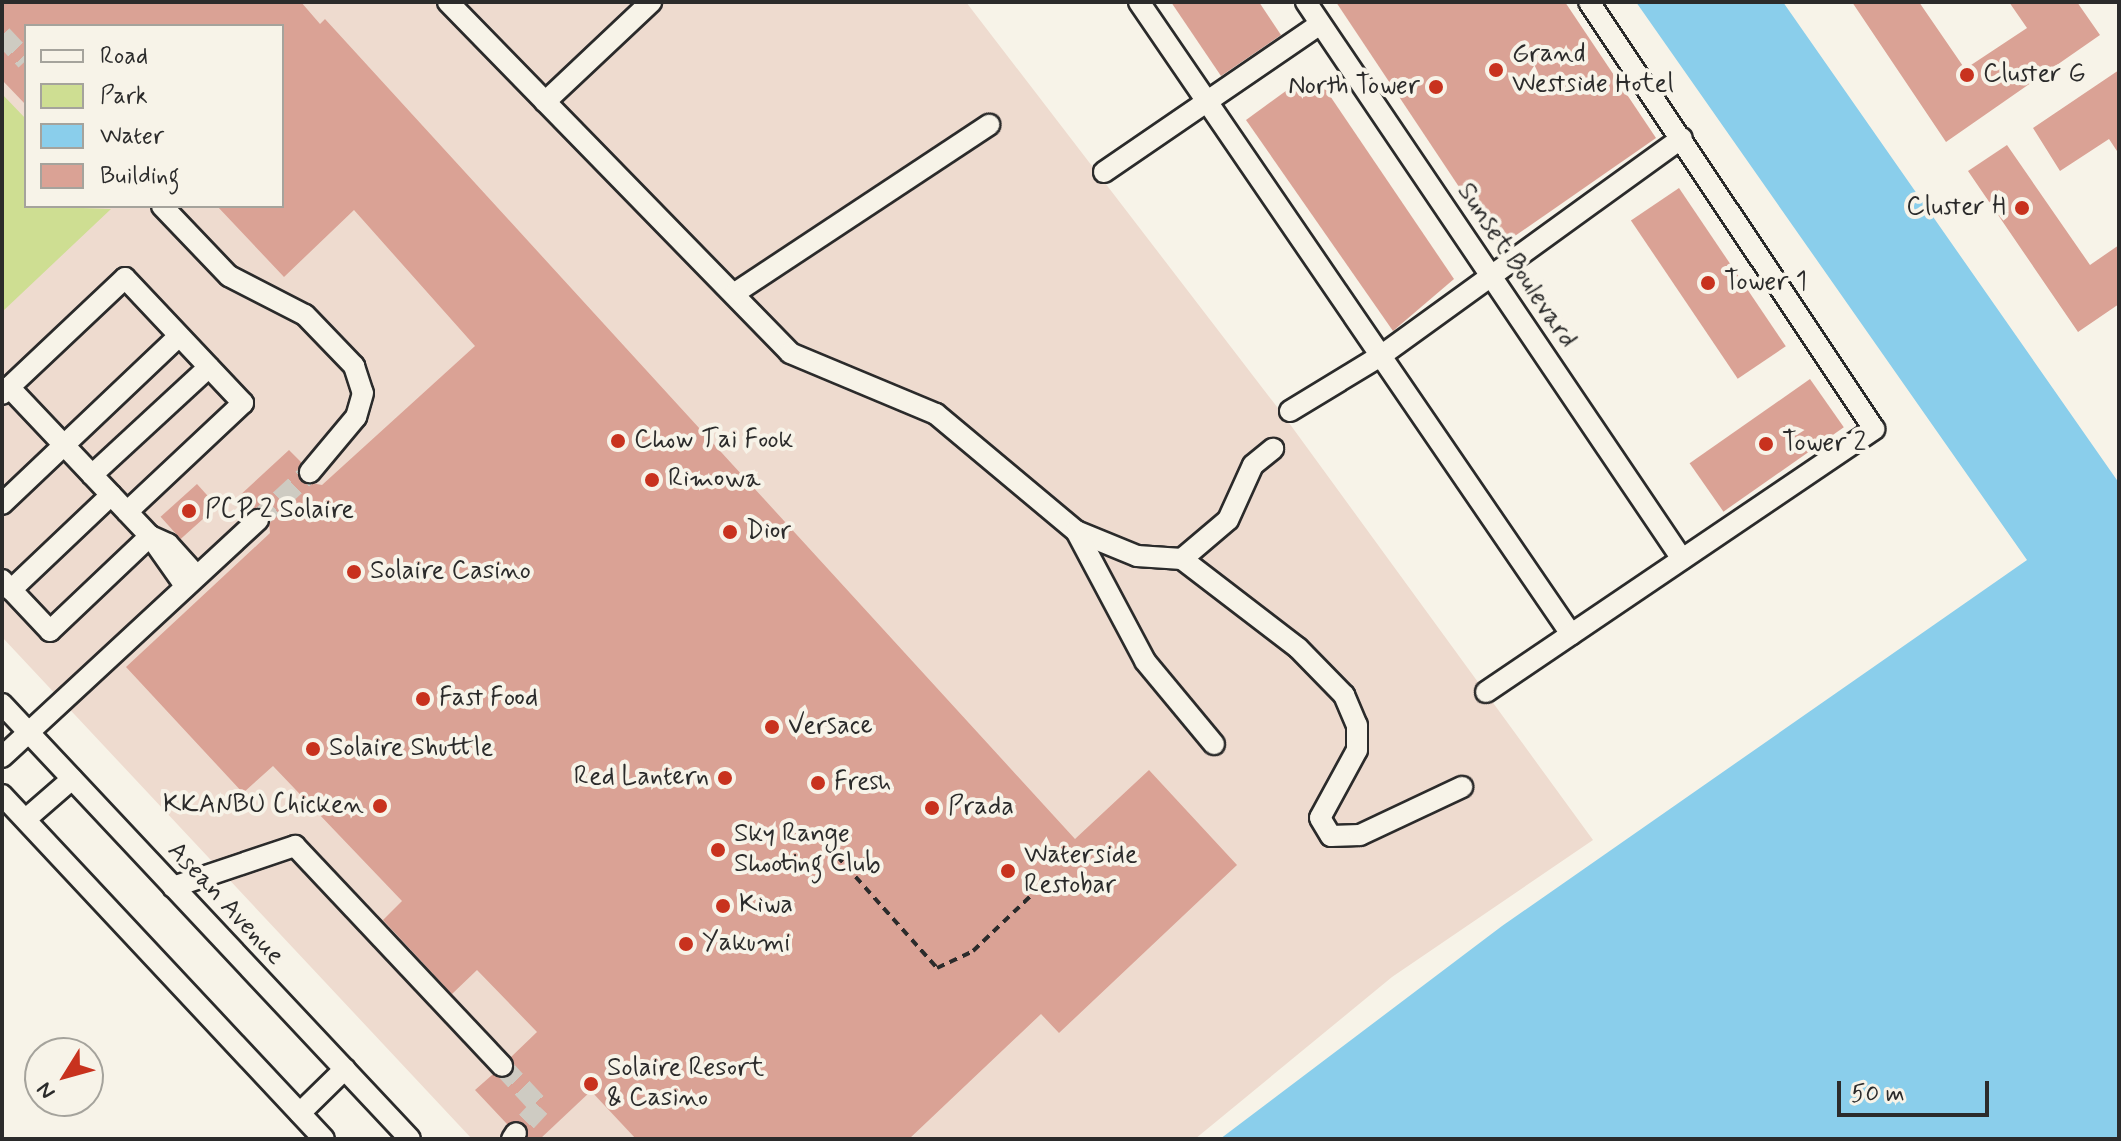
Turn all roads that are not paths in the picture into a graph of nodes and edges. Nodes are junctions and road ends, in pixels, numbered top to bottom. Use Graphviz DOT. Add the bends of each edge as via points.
graph roads {
  1 [pos="448,2"];
  2 [pos="651,2"];
  3 [pos="1139,2"];
  4 [pos="1306,2"];
  5 [pos="1589,2"];
  6 [pos="1320,24"];
  7 [pos="545,102"];
  8 [pos="1207,103"];
  9 [pos="989,125"];
  10 [pos="1682,138"];
  11 [pos="1104,172"];
  12 [pos="164,208"];
  13 [pos="1491,275"];
  14 [pos="735,293"];
  15 [pos="179,336"];
  16 [pos="1382,355"];
  17 [pos="209,367"];
  18 [pos="6,390"];
  19 [pos="1290,411"];
  20 [pos="64,445"];
  21 [pos="1273,449"];
  22 [pos="310,472"];
  23 [pos="92,475"];
  24 [pos="111,495"];
  25 [pos="2,504"];
  26 [pos="127,512"];
  27 [pos="258,520"];
  28 [pos="1076,531"];
  29 [pos="150,536"];
  30 [pos="1182,559"];
  31 [pos="1682,559"];
  32 [pos="7,585"];
  33 [pos="186,593"];
  34 [pos="1571,634"];
  35 [pos="1486,692"];
  36 [pos="2,704"];
  37 [pos="29,733"];
  38 [pos="1214,744"];
  39 [pos="2,757"];
  40 [pos="72,779"];
  41 [pos="1462,787"];
  42 [pos="2,795"];
  43 [pos="26,819"];
  44 [pos="173,887"];
  45 [pos="502,1066"];
  46 [pos="345,1069"];
  47 [pos="300,1113"];
  48 [pos="324,1139"];
  49 [pos="410,1139"];
  1 -- 7 [label="street"];
  2 -- 7 [label="street"];
  3 -- 8 [label="street"];
  4 -- 6 [label="street, Sunset Boulevard"];
  5 -- 10 [label="street"];
  6 -- 8 [label="street"];
  6 -- 13 [label="street, Sunset Boulevard"];
  7 -- 14 [label="street"];
  8 -- 11 [label="street"];
  8 -- 16 [label="street"];
  9 -- 14 [label="street"];
  10 -- 13 [label="street"];
  10 -- 31 [label="street" via="1874,429"];
  12 -- 22 [label="street" via="229,276 305,315 354,366 363,393 356,417"];
  13 -- 16 [label="street"];
  13 -- 31 [label="street, Sunset Boulevard"];
  14 -- 28 [label="street" via="790,353 936,414"];
  15 -- 17 [label="street"];
  15 -- 18 [label="street" via="125,278"];
  15 -- 20 [label="street"];
  16 -- 19 [label="street"];
  16 -- 34 [label="street"];
  17 -- 23 [label="street"];
  17 -- 26 [label="street" via="243,403"];
  18 -- 20 [label="street"];
  20 -- 23 [label="street"];
  20 -- 25 [label="street"];
  21 -- 30 [label="street" via="1253,465 1228,520"];
  23 -- 24 [label="street"];
  24 -- 26 [label="street"];
  24 -- 32 [label="street"];
  26 -- 29 [label="street"];
  27 -- 33 [label="street"];
  28 -- 30 [label="street" via="1137,556"];
  28 -- 38 [label="street" via="1145,661"];
  29 -- 32 [label="street" via="50,631"];
  29 -- 33 [label="street"];
  30 -- 41 [label="street" via="1239,598 1344,695 1357,750 1320,818 1331,836 1360,835"];
  31 -- 34 [label="street"];
  33 -- 37 [label="street"];
  34 -- 35 [label="street"];
  36 -- 37 [label="street, Asean Avenue"];
  37 -- 39 [label="street"];
  37 -- 40 [label="street, Asean Avenue"];
  40 -- 43 [label="street"];
  40 -- 44 [label="street, Asean Avenue"];
  42 -- 43 [label="street"];
  43 -- 47 [label="street"];
  44 -- 45 [label="street" via="295,846"];
  44 -- 46 [label="street, Asean Avenue"];
  46 -- 47 [label="street"];
  46 -- 49 [label="street, Asean Avenue"];
  47 -- 48 [label="street"];
}
